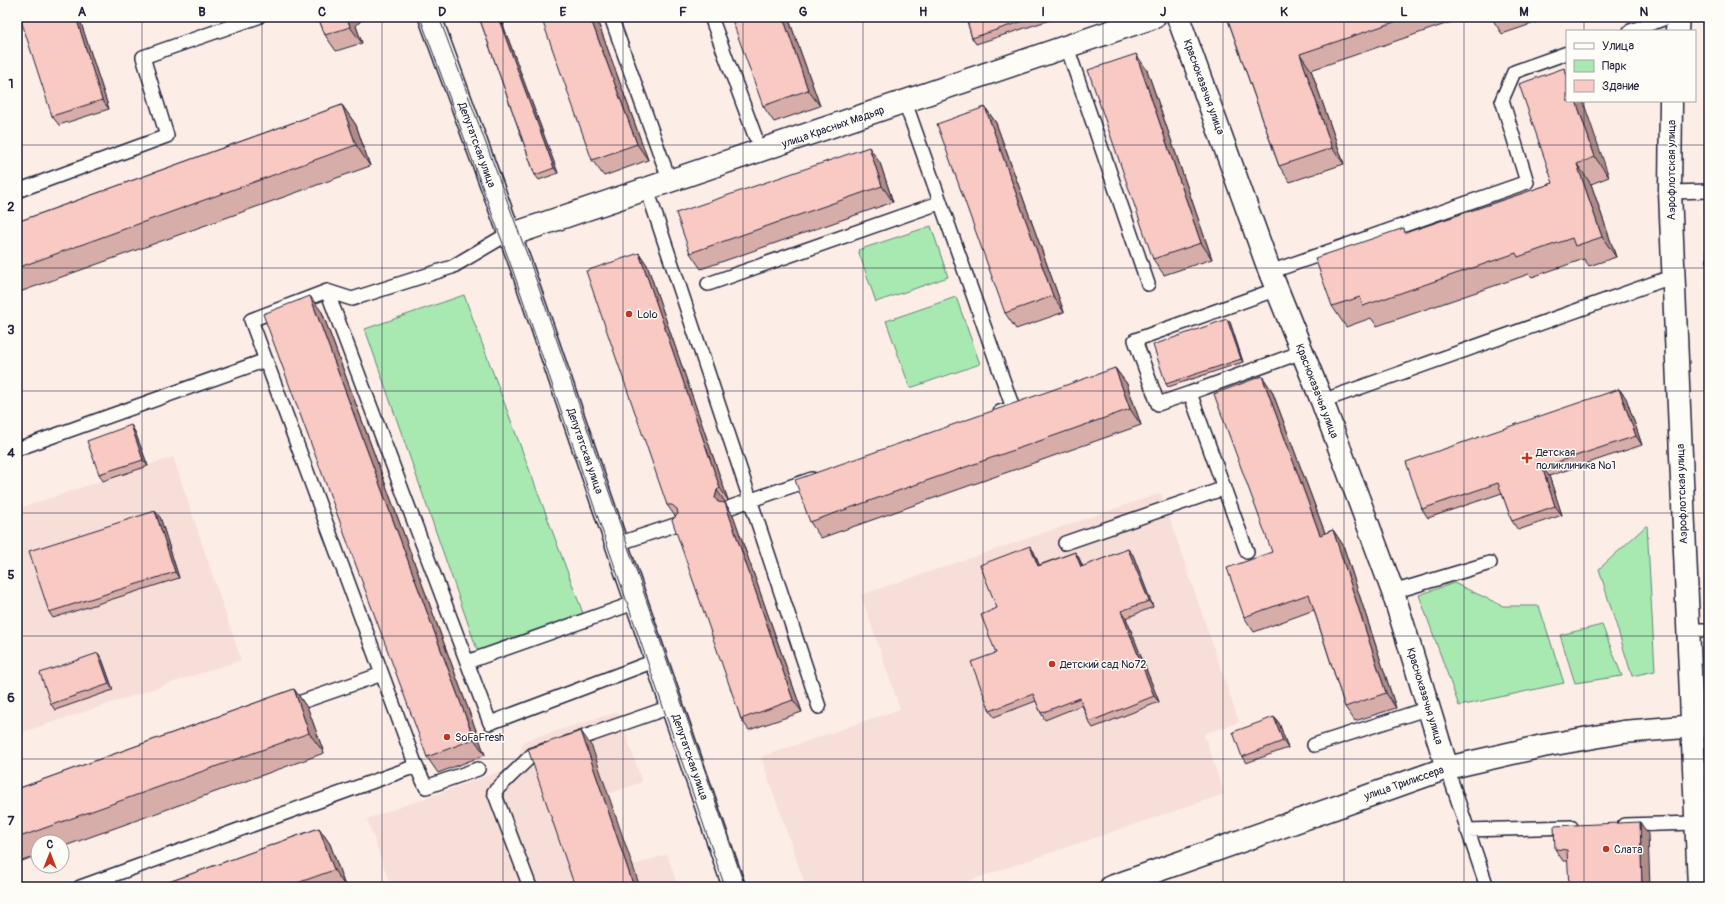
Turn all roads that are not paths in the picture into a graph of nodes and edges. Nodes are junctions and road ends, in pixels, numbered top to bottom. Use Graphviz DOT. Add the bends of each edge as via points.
graph roads {
  1 [pos="258,17"];
  2 [pos="430,17"];
  3 [pos="611,17"];
  4 [pos="712,17"];
  5 [pos="1154,17"];
  6 [pos="1178,17"];
  7 [pos="1669,17"];
  8 [pos="1678,17"];
  9 [pos="1633,30"];
  10 [pos="1677,30"];
  11 [pos="1066,47"];
  12 [pos="1566,53"];
  13 [pos="905,102"];
  14 [pos="1671,102"];
  15 [pos="755,136"];
  16 [pos="670,182"];
  17 [pos="647,189"];
  18 [pos="17,191"];
  19 [pos="1709,191"];
  20 [pos="1670,192"];
  21 [pos="939,203"];
  22 [pos="510,236"];
  23 [pos="1674,276"];
  24 [pos="1274,280"];
  25 [pos="708,284"];
  26 [pos="1148,284"];
  27 [pos="327,291"];
  28 [pos="1302,352"];
  29 [pos="266,360"];
  30 [pos="1190,393"];
  31 [pos="1322,401"];
  32 [pos="990,416"];
  33 [pos="17,448"];
  34 [pos="825,474"];
  35 [pos="1225,488"];
  36 [pos="750,501"];
  37 [pos="731,507"];
  38 [pos="678,524"];
  39 [pos="1064,543"];
  40 [pos="617,544"];
  41 [pos="1247,552"];
  42 [pos="1490,563"];
  43 [pos="1393,592"];
  44 [pos="637,602"];
  45 [pos="1688,630"];
  46 [pos="1709,630"];
  47 [pos="657,660"];
  48 [pos="467,662"];
  49 [pos="382,674"];
  50 [pos="673,706"];
  51 [pos="819,707"];
  52 [pos="1429,708"];
  53 [pos="277,711"];
  54 [pos="1700,726"];
  55 [pos="1314,746"];
  56 [pos="416,766"];
  57 [pos="1448,768"];
  58 [pos="478,769"];
  59 [pos="1696,823"];
  60 [pos="1586,826"];
  61 [pos="1609,826"];
  62 [pos="1467,830"];
  63 [pos="80,887"];
  64 [pos="530,887"];
  65 [pos="734,887"];
  66 [pos="1111,887"];
  67 [pos="1487,887"];
  68 [pos="1700,887"];
  1 -- 18 [label="lane" via="143,57 167,136"];
  2 -- 22 [label="street, Депутатская улица"];
  3 -- 16 [label="lane"];
  4 -- 15 [label="lane"];
  5 -- 11 [label="street, улица Красных Мадьяр"];
  6 -- 24 [label="street, Красноказачья улица"];
  7 -- 9 [label="lane"];
  8 -- 10 [label="street"];
  11 -- 13 [label="street, улица Красных Мадьяр"];
  11 -- 26 [label="lane"];
  12 -- 24 [label="lane" via="1514,72 1502,100 1527,182"];
  13 -- 16 [label="street, улица Красных Мадьяр"];
  13 -- 21 [label="lane"];
  14 -- 20 [label="street, Аэрофлотская улица"];
  16 -- 17 [label="street, улица Красных Мадьяр"];
  17 -- 22 [label="street, улица Красных Мадьяр"];
  17 -- 36 [label="lane"];
  19 -- 20 [label="lane"];
  20 -- 23 [label="street, Аэрофлотская улица"];
  21 -- 25 [label="lane"];
  21 -- 32 [label="lane" via="1012,408"];
  22 -- 27 [label="lane" via="501,238 452,267 352,299"];
  22 -- 40 [label="street, Депутатская улица"];
  23 -- 31 [label="lane"];
  23 -- 45 [label="street, Аэрофлотская улица"];
  24 -- 28 [label="street, Красноказачья улица"];
  24 -- 30 [label="lane" via="1135,340 1158,404"];
  27 -- 29 [label="lane" via="251,320"];
  27 -- 48 [label="lane"];
  28 -- 30 [label="lane"];
  28 -- 31 [label="street, Красноказачья улица"];
  29 -- 33 [label="lane"];
  29 -- 49 [label="lane"];
  30 -- 35 [label="lane"];
  31 -- 43 [label="street, Красноказачья улица"];
  34 -- 36 [label="lane"];
  35 -- 39 [label="lane"];
  35 -- 41 [label="lane"];
  36 -- 37 [label="lane"];
  36 -- 51 [label="lane"];
  38 -- 40 [label="lane"];
  40 -- 44 [label="street, Депутатская улица"];
  42 -- 43 [label="lane"];
  43 -- 52 [label="street, Красноказачья улица"];
  44 -- 47 [label="street, Депутатская улица"];
  44 -- 48 [label="lane"];
  45 -- 46 [label="lane"];
  45 -- 54 [label="street, Аэрофлотская улица"];
  47 -- 48 [label="lane" via="490,723"];
  47 -- 50 [label="street, Депутатская улица"];
  49 -- 53 [label="lane"];
  49 -- 56 [label="lane"];
  50 -- 64 [label="lane" via="533,754 494,792"];
  50 -- 65 [label="street, Депутатская улица"];
  52 -- 55 [label="lane"];
  52 -- 57 [label="street, Красноказачья улица"];
  54 -- 57 [label="street, улица Трилиссера" via="1623,732 1543,746"];
  54 -- 59 [label="street, Аэрофлотская улица"];
  56 -- 58 [label="lane" via="426,787"];
  56 -- 63 [label="lane"];
  57 -- 62 [label="lane"];
  57 -- 66 [label="street, улица Трилиссера"];
  59 -- 61 [label="lane"];
  59 -- 68 [label="street, Аэрофлотская улица"];
  60 -- 62 [label="lane"];
  62 -- 67 [label="lane"];
}
